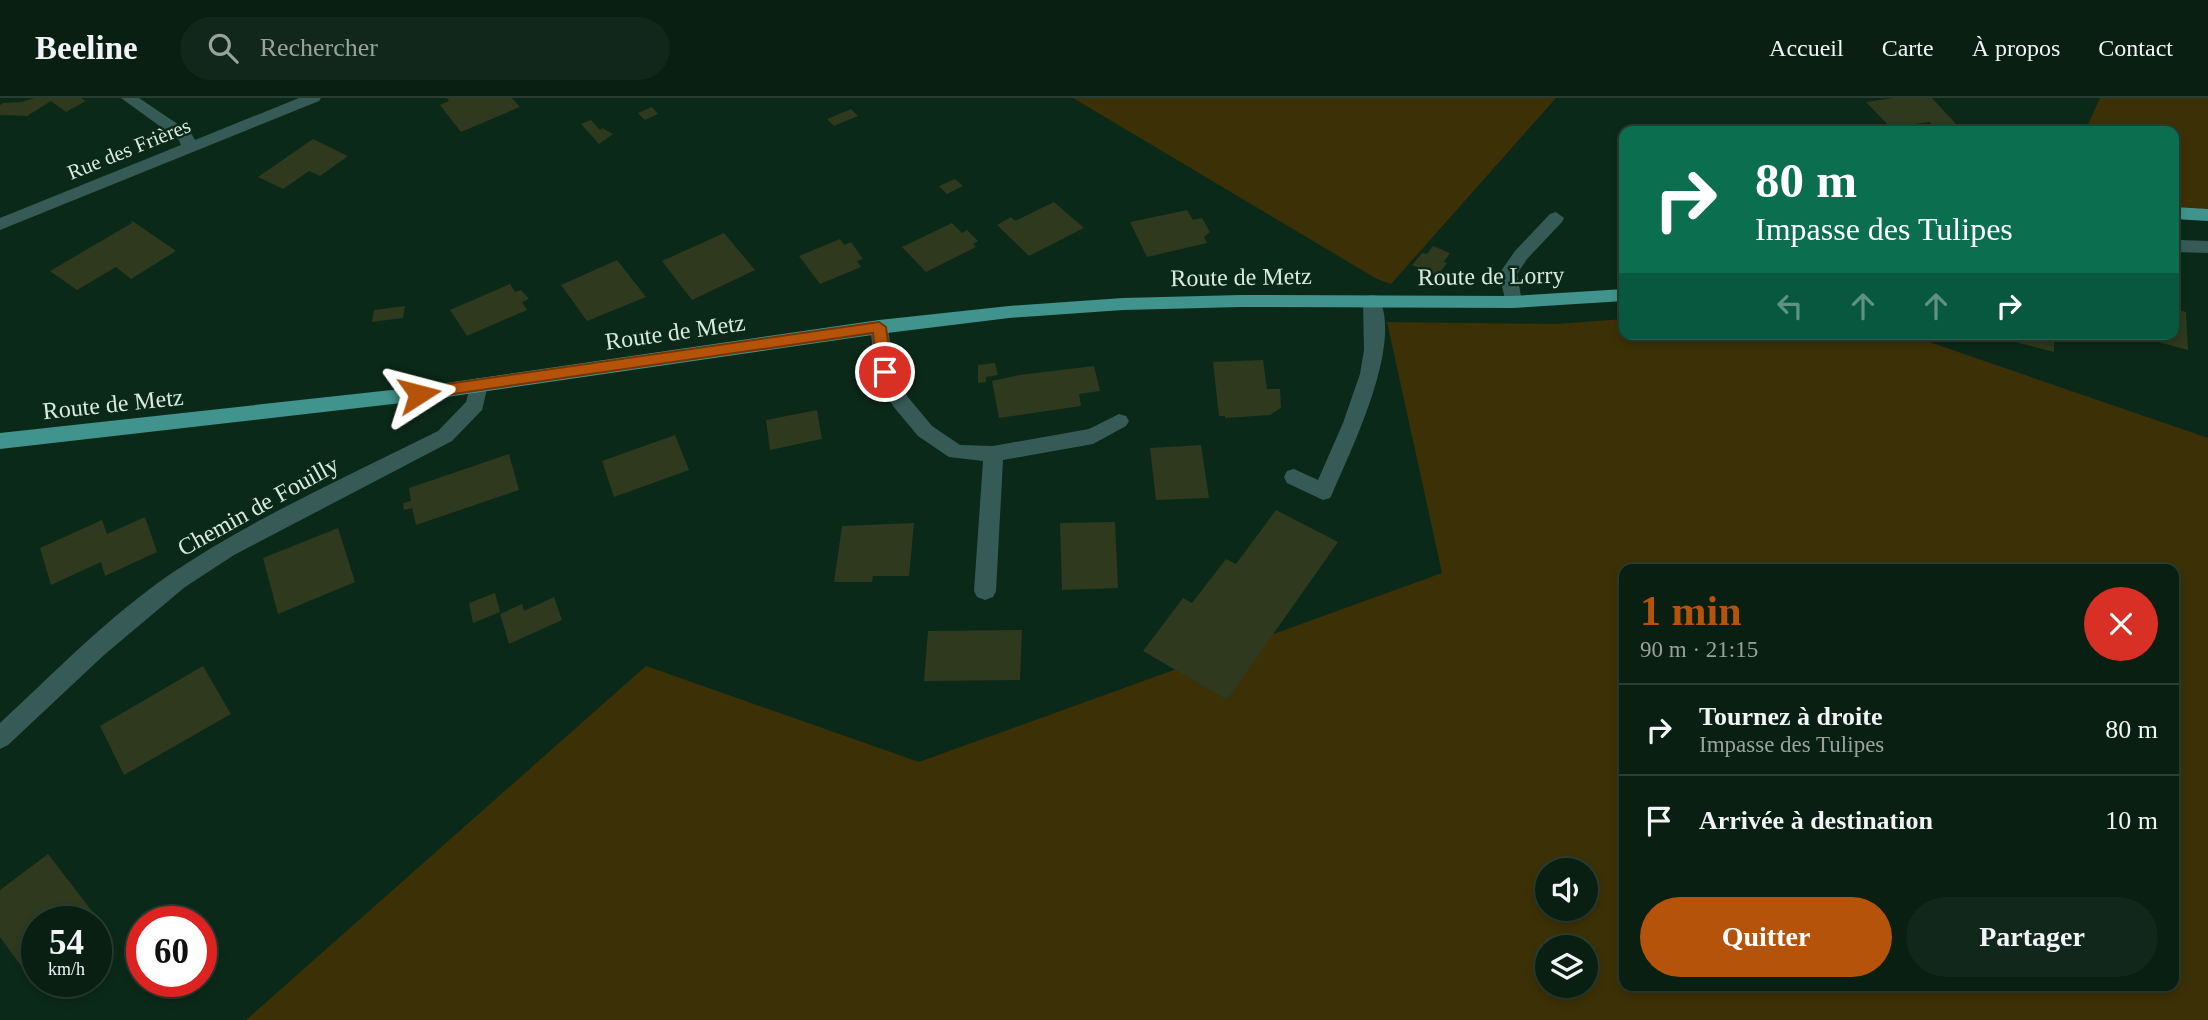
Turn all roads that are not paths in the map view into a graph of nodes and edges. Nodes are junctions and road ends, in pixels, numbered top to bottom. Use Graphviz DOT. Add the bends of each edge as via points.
graph roads {
  1 [pos="129,98"];
  2 [pos="313,98"];
  3 [pos="191,148"];
  4 [pos="2179,213"];
  5 [pos="2208,215"];
  6 [pos="1556,218"];
  7 [pos="0,224"];
  8 [pos="2179,246"];
  9 [pos="2208,247"];
  10 [pos="1619,296"];
  11 [pos="1365,301"];
  12 [pos="1513,302"];
  13 [pos="879,327"];
  14 [pos="479,385"];
  15 [pos="1119,421"];
  16 [pos="0,442"];
  17 [pos="993,454"];
  18 [pos="1294,477"];
  19 [pos="985,591"];
  20 [pos="0,738"];
  1 -- 3 [label="street" via="185,137"];
  2 -- 3 [label="street, Rue des Frières"];
  3 -- 7 [label="street, Rue des Frières"];
  4 -- 5 [label="main road"];
  6 -- 12 [label="street" via="1508,274"];
  8 -- 9 [label="street"];
  10 -- 12 [label="main road, Route de Lorry"];
  11 -- 12 [label="main road, Route de Lorry"];
  11 -- 13 [label="main road, Route de Metz" via="1123,304"];
  11 -- 18 [label="street" via="1375,314 1374,363 1323,492"];
  13 -- 14 [label="main road, Route de Metz"];
  13 -- 17 [label="street" via="885,372 900,401 925,431 956,452"];
  14 -- 16 [label="main road, Route de Metz"];
  14 -- 20 [label="street, Chemin de Fouilly" via="475,405 444,436 227,549 177,581 96,648"];
  15 -- 17 [label="street" via="1093,436"];
  17 -- 19 [label="street"];
}
